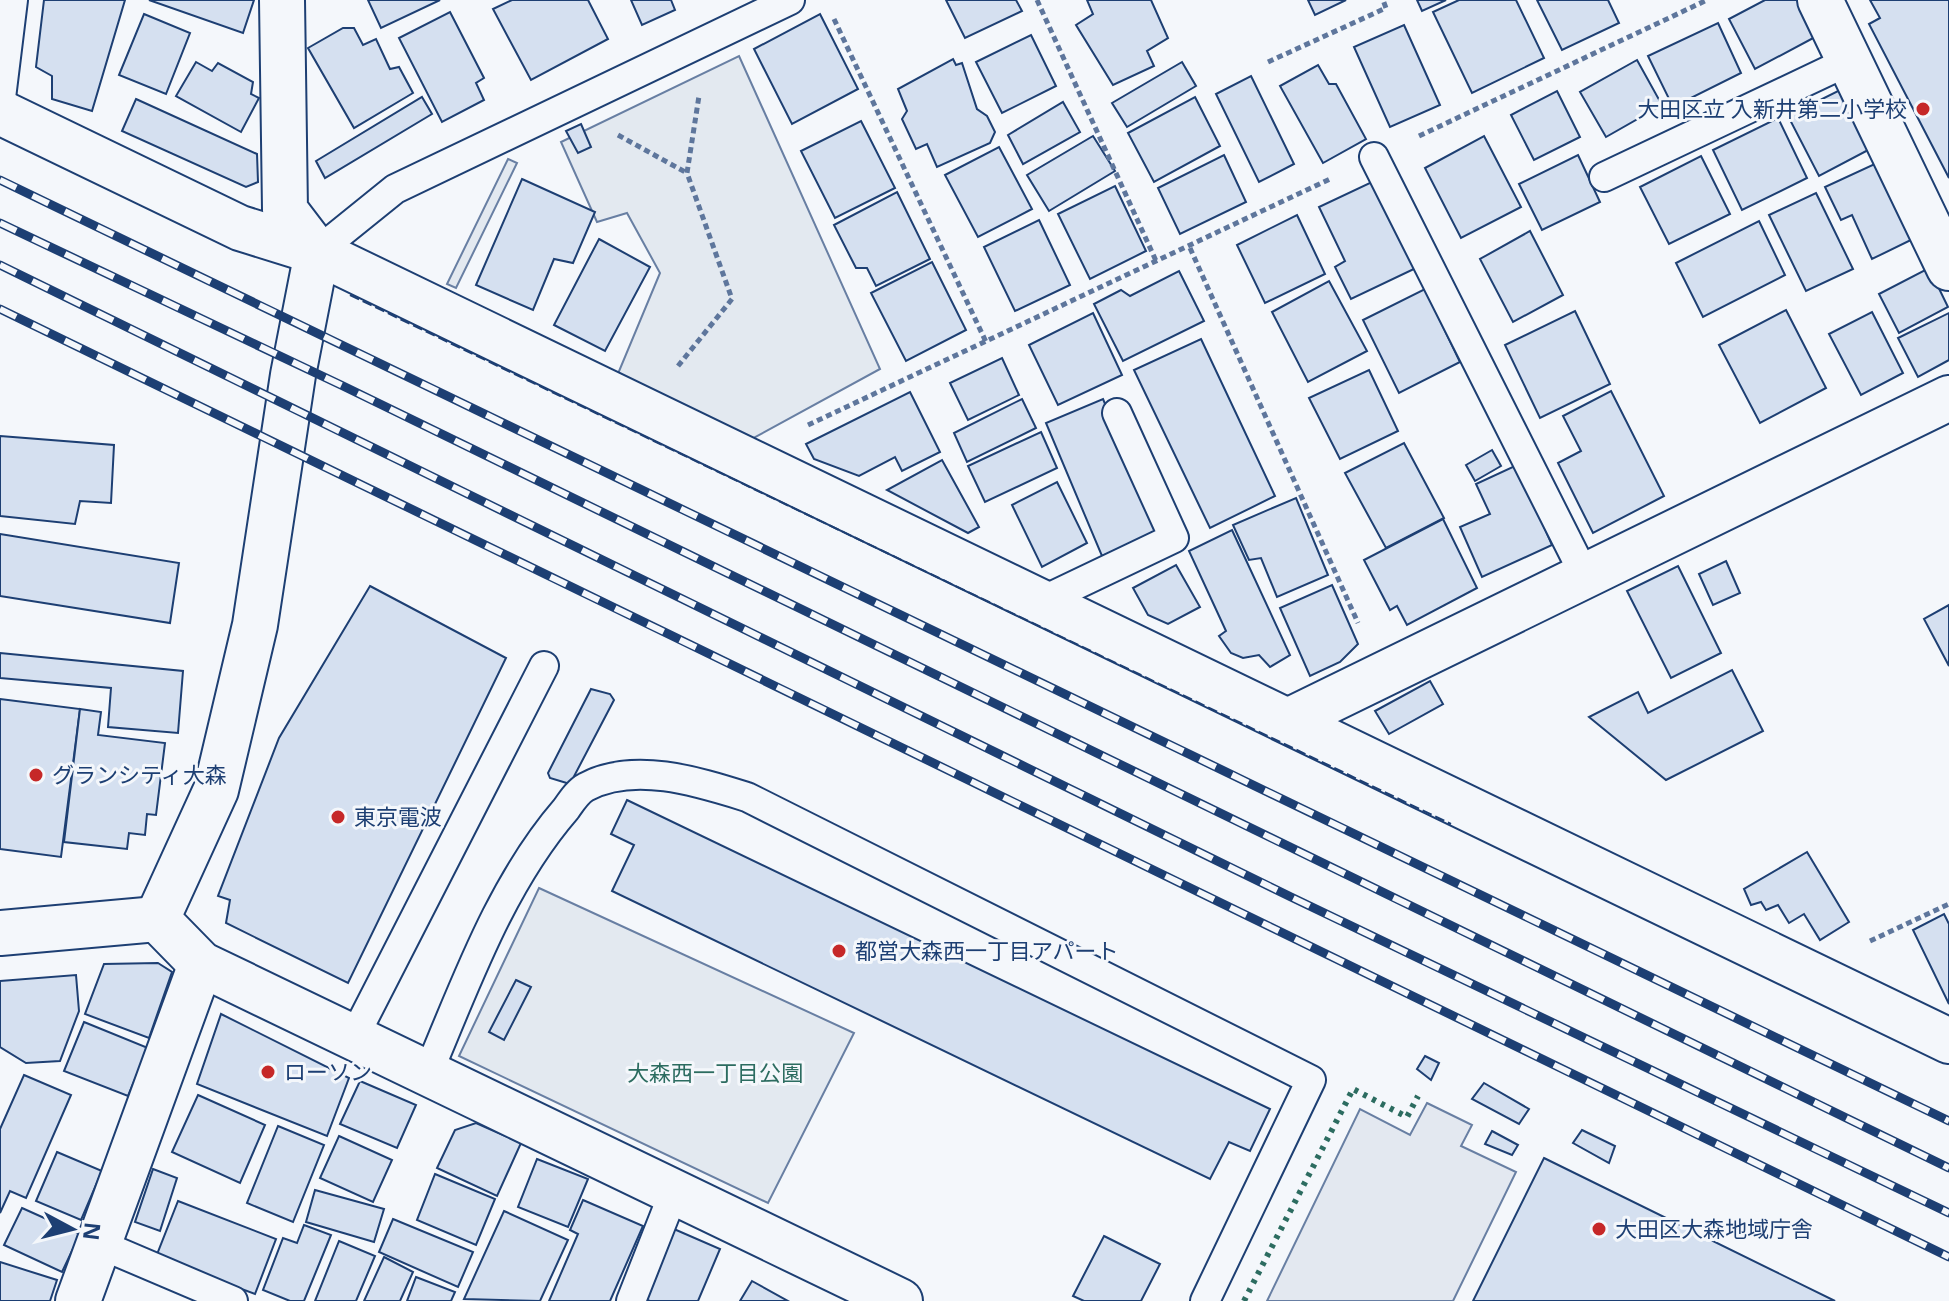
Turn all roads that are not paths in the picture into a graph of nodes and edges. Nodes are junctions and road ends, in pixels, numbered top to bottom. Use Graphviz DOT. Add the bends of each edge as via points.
graph roads {
  1 [pos="13,0"];
  2 [pos="282,0"];
  3 [pos="790,0"];
  4 [pos="1820,0"];
  5 [pos="1849,61"];
  6 [pos="0,109"];
  7 [pos="1374,157"];
  8 [pos="1604,177"];
  9 [pos="317,252"];
  10 [pos="1949,268"];
  11 [pos="1949,398"];
  12 [pos="1117,413"];
  13 [pos="1585,576"];
  14 [pos="1042,601"];
  15 [pos="544,666"];
  16 [pos="1290,720"];
  17 [pos="157,919"];
  18 [pos="0,933"];
  19 [pos="201,964"];
  20 [pos="354,1037"];
  21 [pos="1949,1041"];
  22 [pos="428,1073"];
  23 [pos="674,1192"];
  24 [pos="99,1244"];
  25 [pos="78,1301"];
  26 [pos="233,1301"];
  27 [pos="631,1301"];
  28 [pos="900,1301"];
  29 [pos="1205,1301"];
  1 -- 6 [label="lane"];
  2 -- 9 [label="street" via="285,210"];
  3 -- 9 [label="lane" via="395,189"];
  4 -- 5 [label="street"];
  5 -- 8 [label="lane"];
  5 -- 10 [label="street"];
  6 -- 9 [label="street" via="240,228"];
  7 -- 13 [label="lane"];
  9 -- 14 [label="street"];
  9 -- 17 [label="street" via="255,625 216,790"];
  11 -- 13 [label="street"];
  12 -- 14 [label="lane" via="1174,538"];
  13 -- 16 [label="street"];
  14 -- 16 [label="street"];
  15 -- 20 [label="lane"];
  16 -- 21 [label="street"];
  17 -- 18 [label="street"];
  17 -- 19 [label="street"];
  19 -- 20 [label="street"];
  19 -- 24 [label="street"];
  20 -- 22 [label="street"];
  22 -- 23 [label="street"];
  22 -- 29 [label="lane" via="501,908 541,838 585,787 629,776 690,780 747,797 1311,1080"];
  23 -- 27 [label="lane"];
  23 -- 28 [label="street"];
  24 -- 25 [label="street"];
  24 -- 26 [label="lane"];
}
